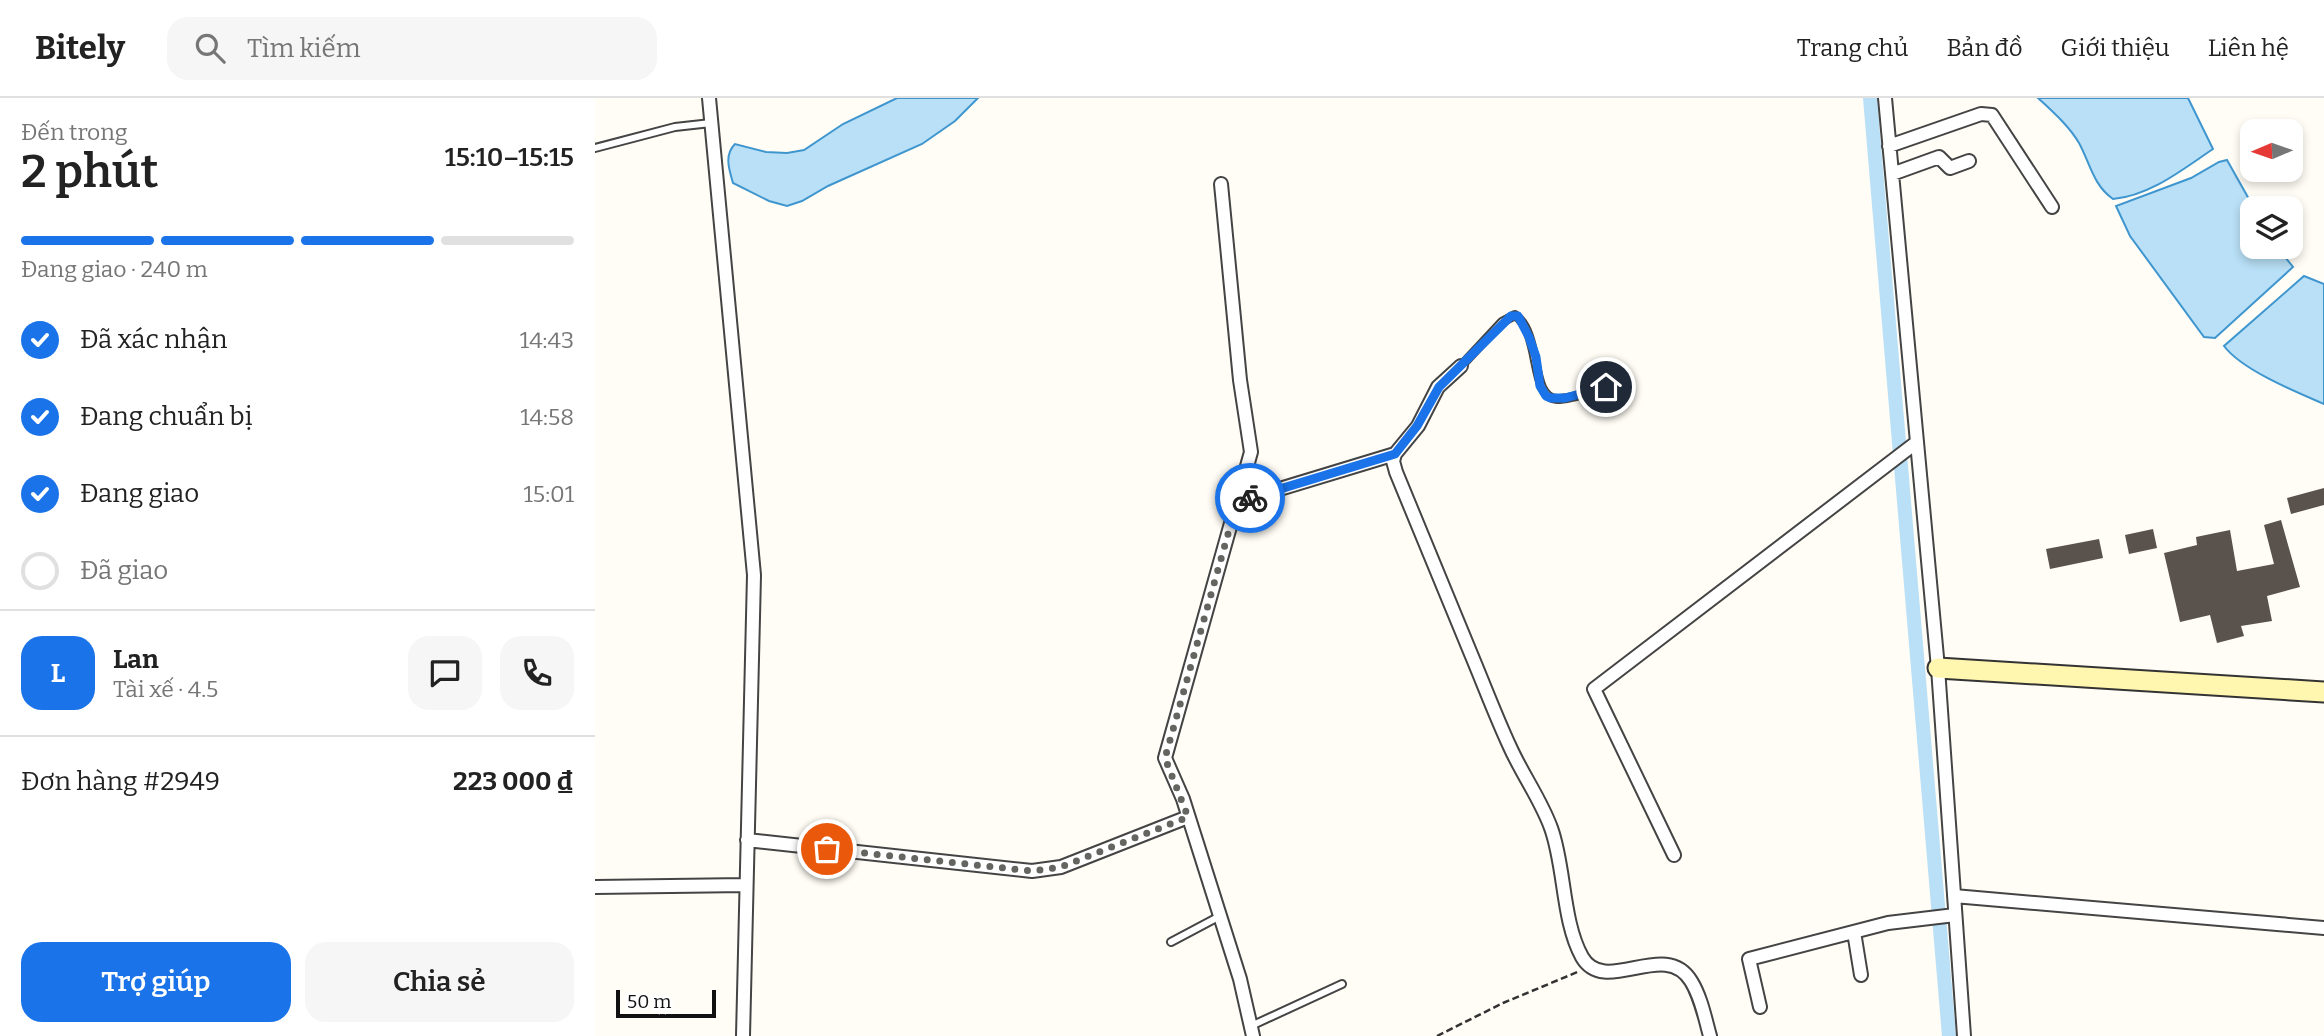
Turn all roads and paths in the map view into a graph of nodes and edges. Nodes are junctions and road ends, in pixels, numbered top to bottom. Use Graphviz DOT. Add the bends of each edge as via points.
graph roads {
  1 [pos="709,98"];
  2 [pos="1885,98"];
  3 [pos="711,123"];
  4 [pos="1889,146"];
  5 [pos="595,148"];
  6 [pos="1969,161"];
  7 [pos="1892,174"];
  8 [pos="1221,184"];
  9 [pos="2052,208"];
  10 [pos="1461,366"];
  11 [pos="1606,387"];
  12 [pos="1917,442"];
  13 [pos="1395,454"];
  14 [pos="1237,502"];
  15 [pos="1938,668"];
  16 [pos="2324,692"];
  17 [pos="1188,817"];
  18 [pos="747,840"];
  19 [pos="1674,855"];
  20 [pos="746,885"];
  21 [pos="596,890"];
  22 [pos="1954,895"];
  23 [pos="1955,915"];
  24 [pos="1220,916"];
  25 [pos="2324,928"];
  26 [pos="1854,932"];
  27 [pos="1171,942"];
  28 [pos="1589,967"];
  29 [pos="1861,975"];
  30 [pos="1342,984"];
  31 [pos="1760,1007"];
  32 [pos="1252,1031"];
  33 [pos="743,1036"];
  34 [pos="1437,1036"];
  35 [pos="1710,1036"];
  36 [pos="1964,1036"];
  1 -- 3 [label="street"];
  2 -- 4 [label="street"];
  3 -- 5 [label="lane" via="675,127"];
  3 -- 18 [label="street" via="754,575"];
  4 -- 7 [label="street"];
  4 -- 9 [label="street" via="1982,114 1992,115"];
  6 -- 7 [label="street" via="1950,168 1939,157"];
  7 -- 12 [label="street"];
  8 -- 14 [label="street" via="1251,452"];
  10 -- 11 [label="lane" via="1502,322 1515,315 1529,337 1546,396 1565,398"];
  10 -- 13 [label="street" via="1439,387"];
  12 -- 15 [label="street"];
  12 -- 19 [label="street" via="1594,690"];
  13 -- 14 [label="street"];
  13 -- 28 [label="street" via="1396,472 1510,747 1552,829 1575,938"];
  14 -- 17 [label="street" via="1165,758"];
  15 -- 16 [label="street"];
  15 -- 22 [label="street"];
  17 -- 18 [label="street" via="1061,867 1032,871"];
  17 -- 24 [label="street"];
  18 -- 20 [label="street"];
  20 -- 21 [label="street"];
  20 -- 33 [label="street"];
  22 -- 23 [label="street"];
  22 -- 25 [label="street"];
  23 -- 26 [label="street"];
  23 -- 36 [label="street"];
  24 -- 27 [label="lane"];
  24 -- 32 [label="street"];
  26 -- 29 [label="street"];
  26 -- 31 [label="street" via="1749,959"];
  28 -- 34 [label="path"];
  28 -- 35 [label="street" via="1606,972 1670,965 1682,970 1692,981"];
  30 -- 32 [label="lane"];
}
